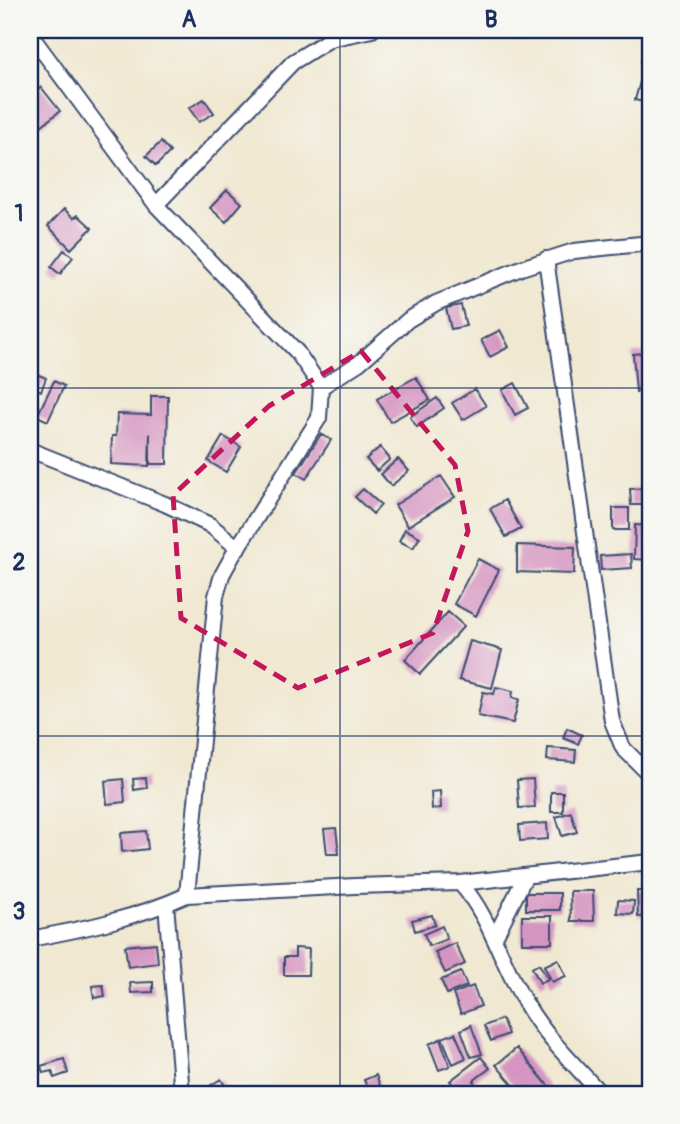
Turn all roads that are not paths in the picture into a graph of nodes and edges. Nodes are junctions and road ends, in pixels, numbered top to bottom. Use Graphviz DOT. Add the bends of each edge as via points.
graph roads {
  1 [pos="318,30"];
  2 [pos="372,30"];
  3 [pos="30,34"];
  4 [pos="319,46"];
  5 [pos="156,205"];
  6 [pos="650,243"];
  7 [pos="546,259"];
  8 [pos="321,387"];
  9 [pos="30,450"];
  10 [pos="238,548"];
  11 [pos="650,775"];
  12 [pos="650,862"];
  13 [pos="190,864"];
  14 [pos="524,877"];
  15 [pos="460,883"];
  16 [pos="211,893"];
  17 [pos="187,895"];
  18 [pos="166,904"];
  19 [pos="30,939"];
  20 [pos="494,939"];
  21 [pos="182,1094"];
  22 [pos="601,1094"];
  1 -- 4 [label="street"];
  2 -- 4 [label="street" via="330,39"];
  3 -- 5 [label="street"];
  4 -- 5 [label="street" via="293,62"];
  5 -- 8 [label="street" via="297,352"];
  6 -- 7 [label="street" via="593,248"];
  7 -- 8 [label="street" via="436,303"];
  7 -- 11 [label="street" via="612,721 623,748"];
  8 -- 10 [label="street" via="319,418"];
  9 -- 10 [label="street" via="165,504 210,526"];
  10 -- 13 [label="street" via="216,596"];
  12 -- 14 [label="street"];
  13 -- 16 [label="street"];
  13 -- 17 [label="street"];
  14 -- 15 [label="street"];
  14 -- 20 [label="street"];
  15 -- 16 [label="street"];
  15 -- 20 [label="street" via="477,902"];
  16 -- 17 [label="street"];
  17 -- 18 [label="street"];
  18 -- 19 [label="street"];
  18 -- 21 [label="street"];
  20 -- 22 [label="street" via="533,1017"];
}
